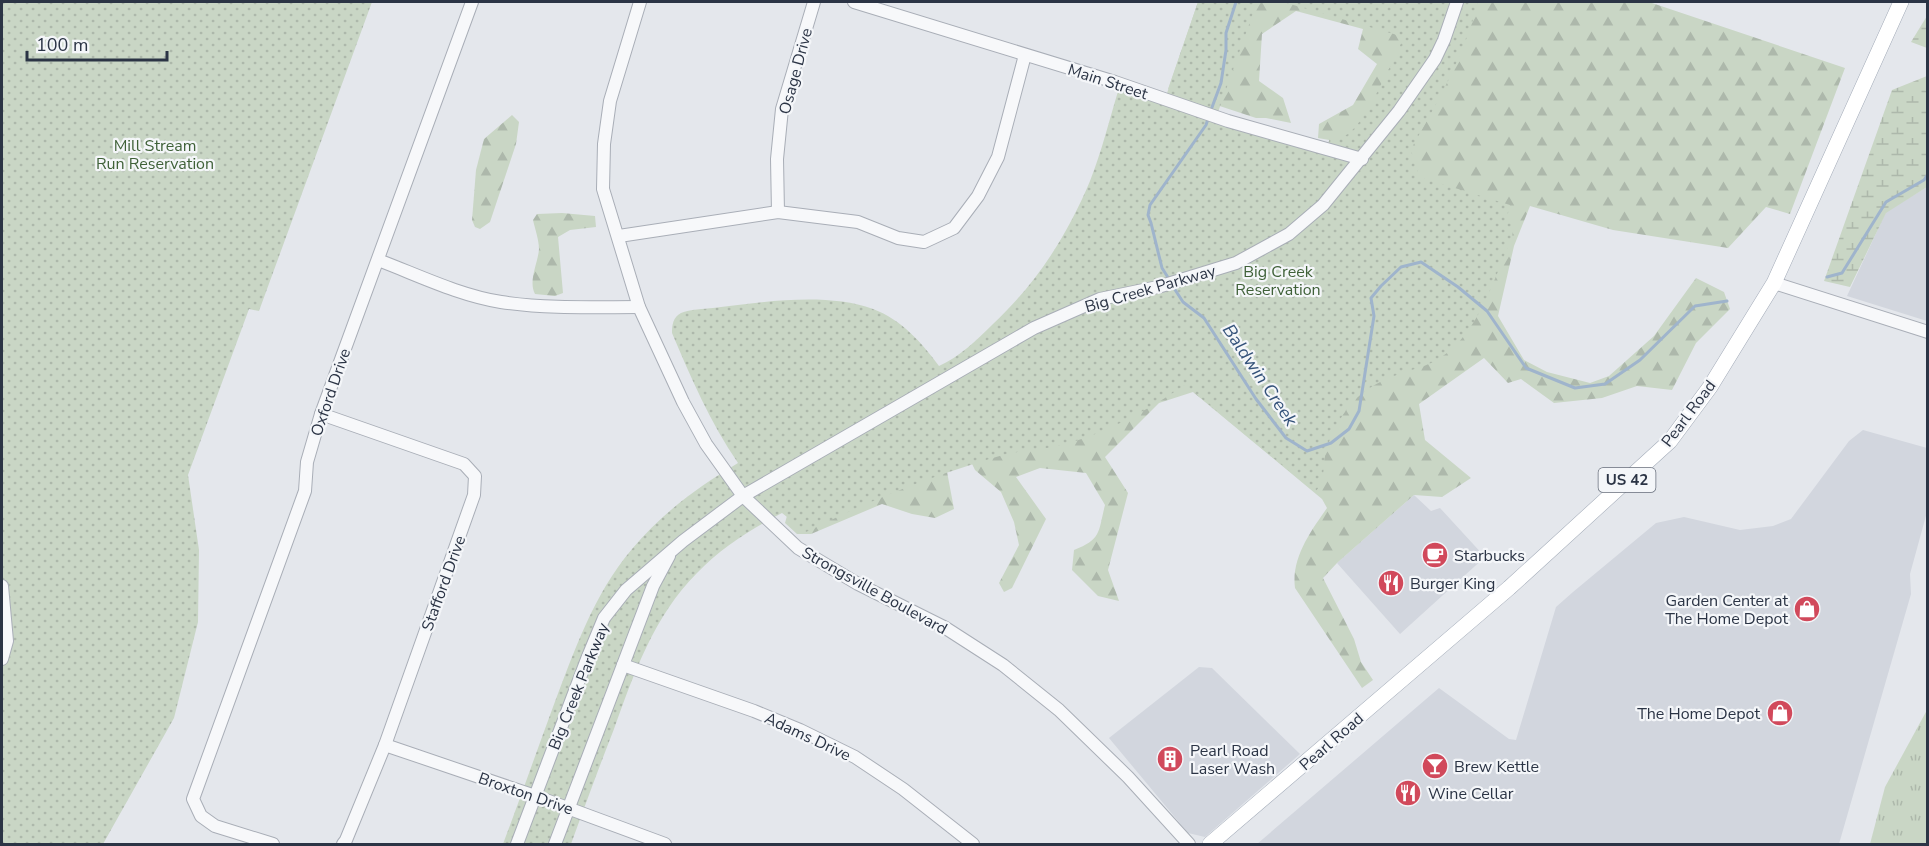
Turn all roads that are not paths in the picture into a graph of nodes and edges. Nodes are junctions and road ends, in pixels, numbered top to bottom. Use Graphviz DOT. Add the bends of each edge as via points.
graph roads {
  1 [pos="472,2"];
  2 [pos="640,2"];
  3 [pos="814,2"];
  4 [pos="854,2"];
  5 [pos="1456,2"];
  6 [pos="1901,2"];
  7 [pos="1025,55"];
  8 [pos="1362,159"];
  9 [pos="778,212"];
  10 [pos="619,236"];
  11 [pos="378,260"];
  12 [pos="1774,283"];
  13 [pos="639,307"];
  14 [pos="1928,332"];
  15 [pos="321,414"];
  16 [pos="743,496"];
  17 [pos="673,550"];
  18 [pos="2,586"];
  19 [pos="2,659"];
  20 [pos="623,665"];
  21 [pos="385,745"];
  22 [pos="536,795"];
  23 [pos="568,808"];
  24 [pos="273,844"];
  25 [pos="343,844"];
  26 [pos="517,844"];
  27 [pos="555,844"];
  28 [pos="665,844"];
  29 [pos="973,844"];
  30 [pos="1189,844"];
  31 [pos="1210,844"];
  1 -- 11 [label="street, Oxford Drive"];
  2 -- 10 [label="street, Strongsville Boulevard" via="610,101 604,144 603,189"];
  3 -- 9 [label="street, Osage Drive" via="782,109 777,159"];
  4 -- 7 [label="street, Main Street"];
  5 -- 8 [label="street, Big Creek Parkway" via="1435,59"];
  6 -- 12 [label="main road, Pearl Road / US 42"];
  7 -- 8 [label="street, Main Street" via="1228,121"];
  7 -- 9 [label="street" via="998,157 978,196 954,228 924,242 898,238 858,222"];
  8 -- 16 [label="street, Big Creek Parkway" via="1323,205 1289,234 1236,263 1100,300 1034,328"];
  9 -- 10 [label="street"];
  10 -- 13 [label="street, Strongsville Boulevard"];
  11 -- 13 [label="street" via="498,301 539,306"];
  11 -- 15 [label="street, Oxford Drive"];
  12 -- 14 [label="street"];
  12 -- 31 [label="main road, Pearl Road / US 42" via="1710,387 1670,441 1509,588"];
  13 -- 16 [label="street, Strongsville Boulevard" via="706,444"];
  15 -- 21 [label="street, Stafford Drive" via="464,464 475,476 474,495"];
  15 -- 24 [label="street, Oxford Drive" via="307,462 305,492 194,799 201,816 215,826"];
  16 -- 17 [label="street, Big Creek Parkway"];
  16 -- 30 [label="street, Strongsville Boulevard" via="798,548 858,584 944,627 1003,665 1059,710"];
  17 -- 20 [label="street, Big Creek Parkway" via="654,586"];
  17 -- 22 [label="street, Big Creek Parkway" via="626,590 604,618"];
  18 -- 19 [label="street" via="7,641"];
  20 -- 23 [label="street, Big Creek Parkway"];
  20 -- 29 [label="street, Adams Drive" via="754,711 855,757"];
  21 -- 22 [label="street, Broxton Drive"];
  21 -- 25 [label="street, Stafford Drive"];
  22 -- 23 [label="street, Broxton Drive"];
  22 -- 26 [label="street, Big Creek Parkway"];
  23 -- 27 [label="street, Big Creek Parkway"];
  23 -- 28 [label="street, Broxton Drive"];
}
